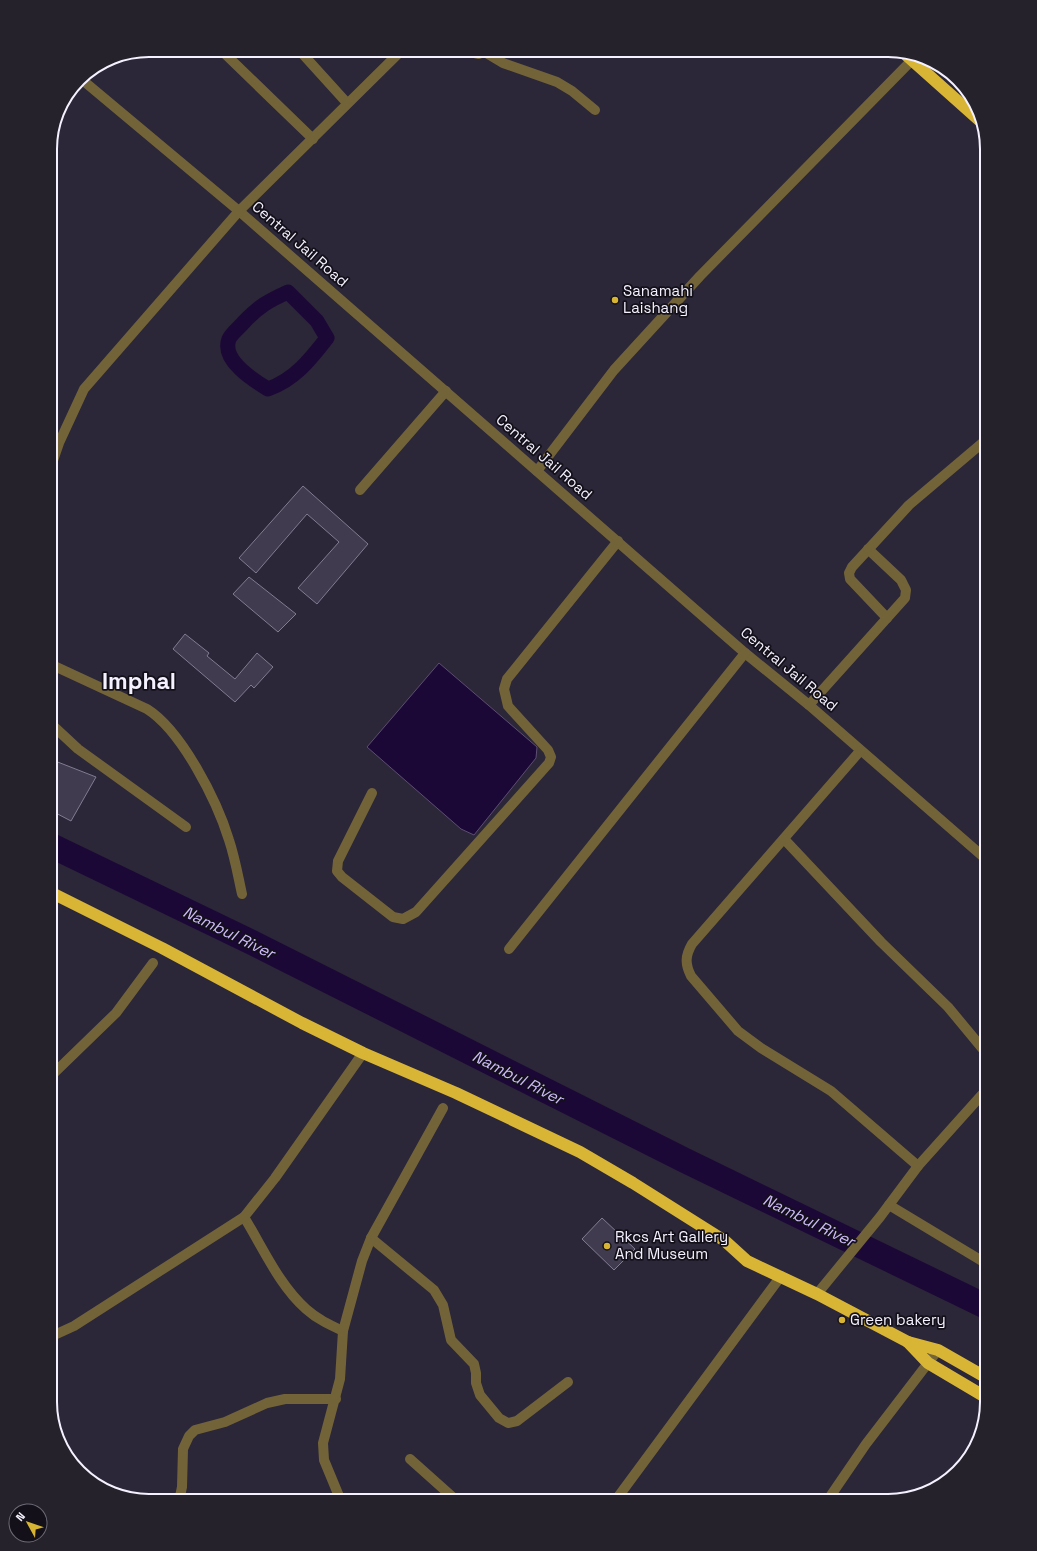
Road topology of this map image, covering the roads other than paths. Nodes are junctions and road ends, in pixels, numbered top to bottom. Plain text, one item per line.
1 (228, 57) edge
2 (305, 57) edge
3 (395, 57) edge
4 (494, 57) edge
5 (908, 60) edge
6 (916, 62) edge
7 (85, 83) edge
8 (347, 103) junction
9 (595, 110) dead end
10 (973, 115) edge
11 (313, 139) junction
12 (239, 211) junction
13 (446, 391) junction
14 (980, 445) edge
15 (57, 452) edge
16 (537, 470) junction
17 (360, 490) dead end
18 (618, 542) junction
19 (868, 548) junction
20 (887, 618) junction
21 (745, 653) junction
22 (57, 667) edge
23 (809, 705) junction
24 (57, 730) edge
25 (860, 751) junction
26 (372, 793) dead end
27 (186, 826) dead end
28 (784, 839) junction
29 (980, 854) edge
30 (242, 894) dead end
31 (57, 896) edge
32 (508, 949) dead end
33 (153, 963) dead end
34 (980, 1046) edge
35 (363, 1053) junction
36 (57, 1070) edge
37 (980, 1097) edge
38 (443, 1108) dead end
39 (918, 1166) junction
40 (889, 1204) junction
41 (244, 1216) junction
42 (371, 1238) junction
43 (980, 1260) edge
44 (781, 1276) junction
45 (817, 1294) junction
46 (343, 1331) junction
47 (57, 1334) edge
48 (908, 1342) junction
49 (938, 1350) junction
50 (928, 1363) junction
51 (980, 1374) edge
52 (568, 1382) dead end
53 (980, 1394) edge
54 (336, 1399) junction
55 (410, 1459) dead end
56 (180, 1494) edge
57 (338, 1494) edge
58 (449, 1494) edge
59 (620, 1494) edge
60 (832, 1494) edge

1 - 11 street
2 - 8 street
3 - 8 street
4 - 9 street
5 - 16 street
6 - 10 highway
7 - 12 street, Central Jail Road
8 - 11 street
11 - 12 street
12 - 13 street, Central Jail Road
12 - 15 street
13 - 16 street, Central Jail Road
13 - 17 street
14 - 19 street
16 - 18 street, Central Jail Road
18 - 21 street, Central Jail Road
18 - 26 street
19 - 20 street
19 - 20 street
20 - 23 street
21 - 23 street, Central Jail Road
21 - 32 street
22 - 30 street
23 - 25 street, Central Jail Road
24 - 27 street
25 - 28 street
25 - 29 street, Central Jail Road
28 - 34 street
28 - 39 street
31 - 35 highway
33 - 36 street
35 - 41 street
35 - 44 highway
37 - 39 street
38 - 42 street
39 - 40 street
40 - 43 street
40 - 45 street
41 - 46 street
41 - 47 street
42 - 46 street
42 - 52 street
44 - 45 highway
44 - 59 street
45 - 48 highway
46 - 54 street
48 - 49 highway
48 - 50 highway
49 - 50 street
49 - 51 highway
50 - 53 highway
50 - 60 street
54 - 56 street
54 - 57 street
55 - 58 street

